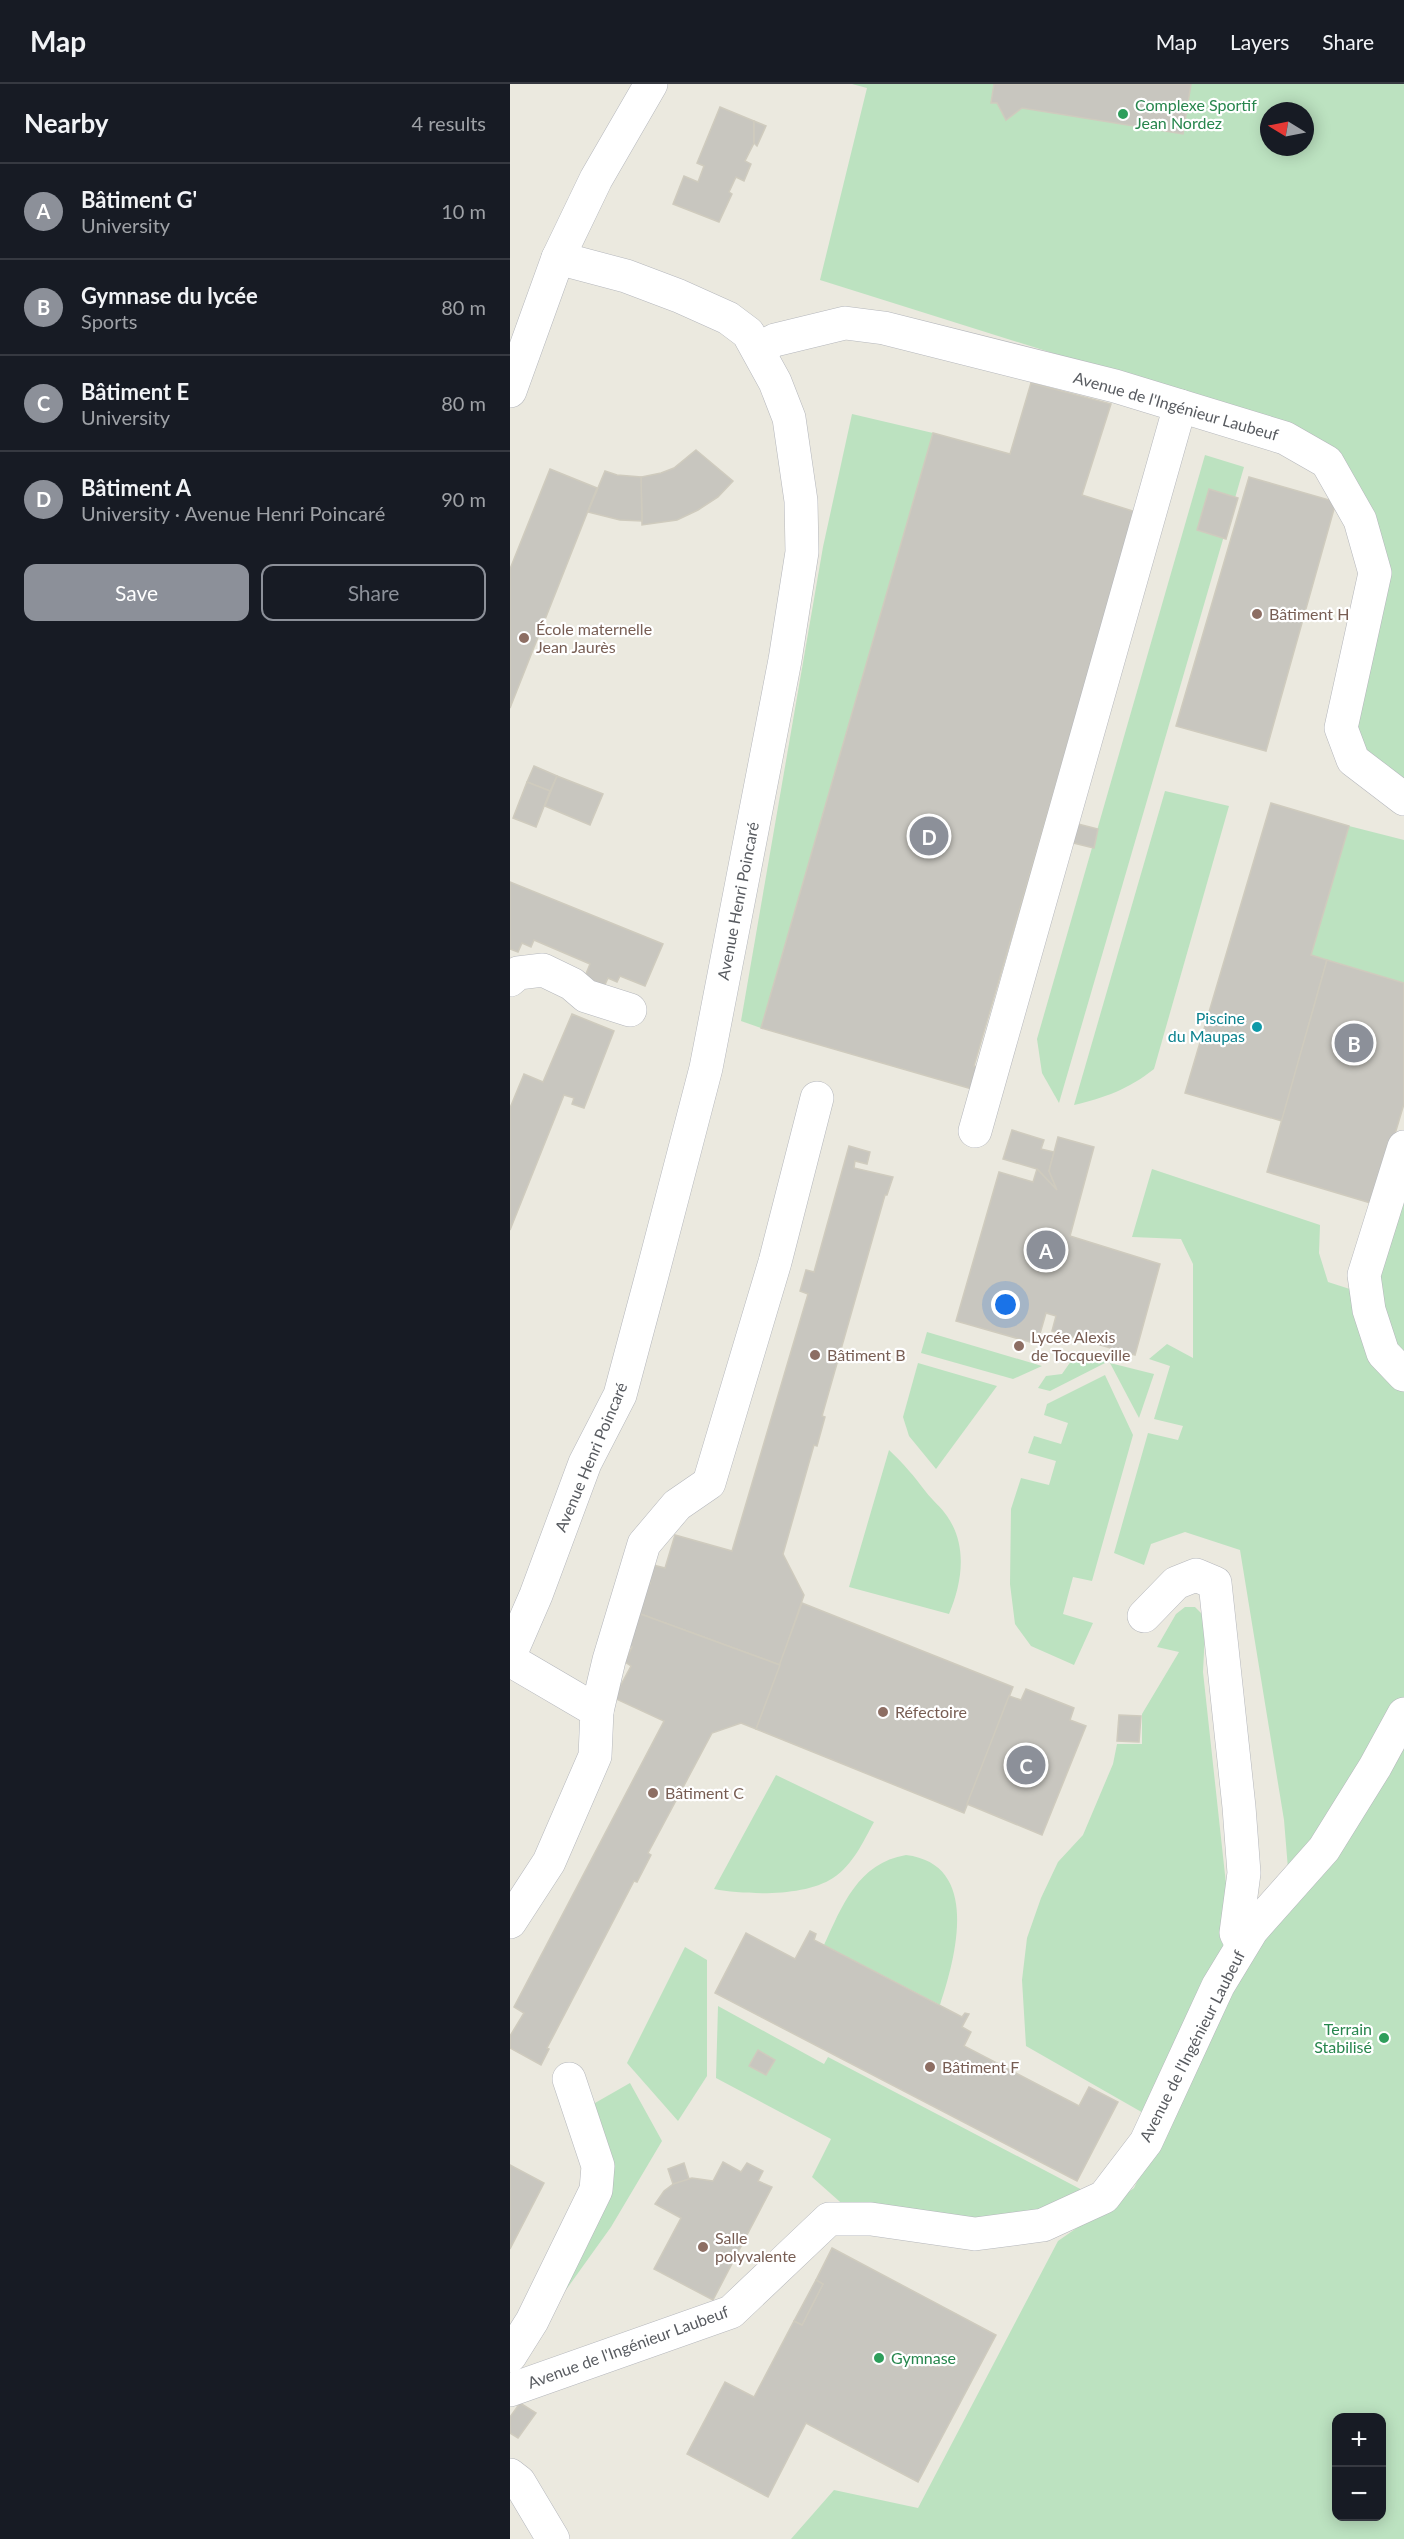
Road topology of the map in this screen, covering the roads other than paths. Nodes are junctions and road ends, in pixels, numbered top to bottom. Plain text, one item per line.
1 (651, 84) edge
2 (558, 258) junction
3 (758, 349) junction
4 (515, 359) edge
5 (510, 391) edge
6 (1180, 406) junction
7 (1404, 799) edge
8 (510, 980) edge
9 (630, 1010) dead end
10 (817, 1098) dead end
11 (975, 1131) dead end
12 (1404, 1148) edge
13 (1404, 1375) edge
14 (1144, 1616) dead end
15 (510, 1655) edge
16 (510, 1660) edge
17 (597, 1711) junction
18 (1404, 1714) edge
19 (510, 1922) edge
20 (1242, 1945) junction
21 (569, 2079) dead end
22 (510, 2356) edge
23 (510, 2390) edge
24 (510, 2475) edge
25 (553, 2539) edge

1 - 2 street
2 - 3 street, Avenue Henri Poincaré
2 - 4 street
3 - 6 street, Avenue de l'Ingénieur Laubeuf
3 - 15 street, Avenue Henri Poincaré
4 - 5 street
6 - 7 street, Avenue de l'Ingénieur Laubeuf
6 - 11 street
8 - 9 street
10 - 17 street
12 - 13 street
14 - 20 street
16 - 17 street
17 - 19 street
18 - 20 street, Avenue de l'Ingénieur Laubeuf
20 - 23 street, Avenue de l'Ingénieur Laubeuf
21 - 22 street
24 - 25 street

